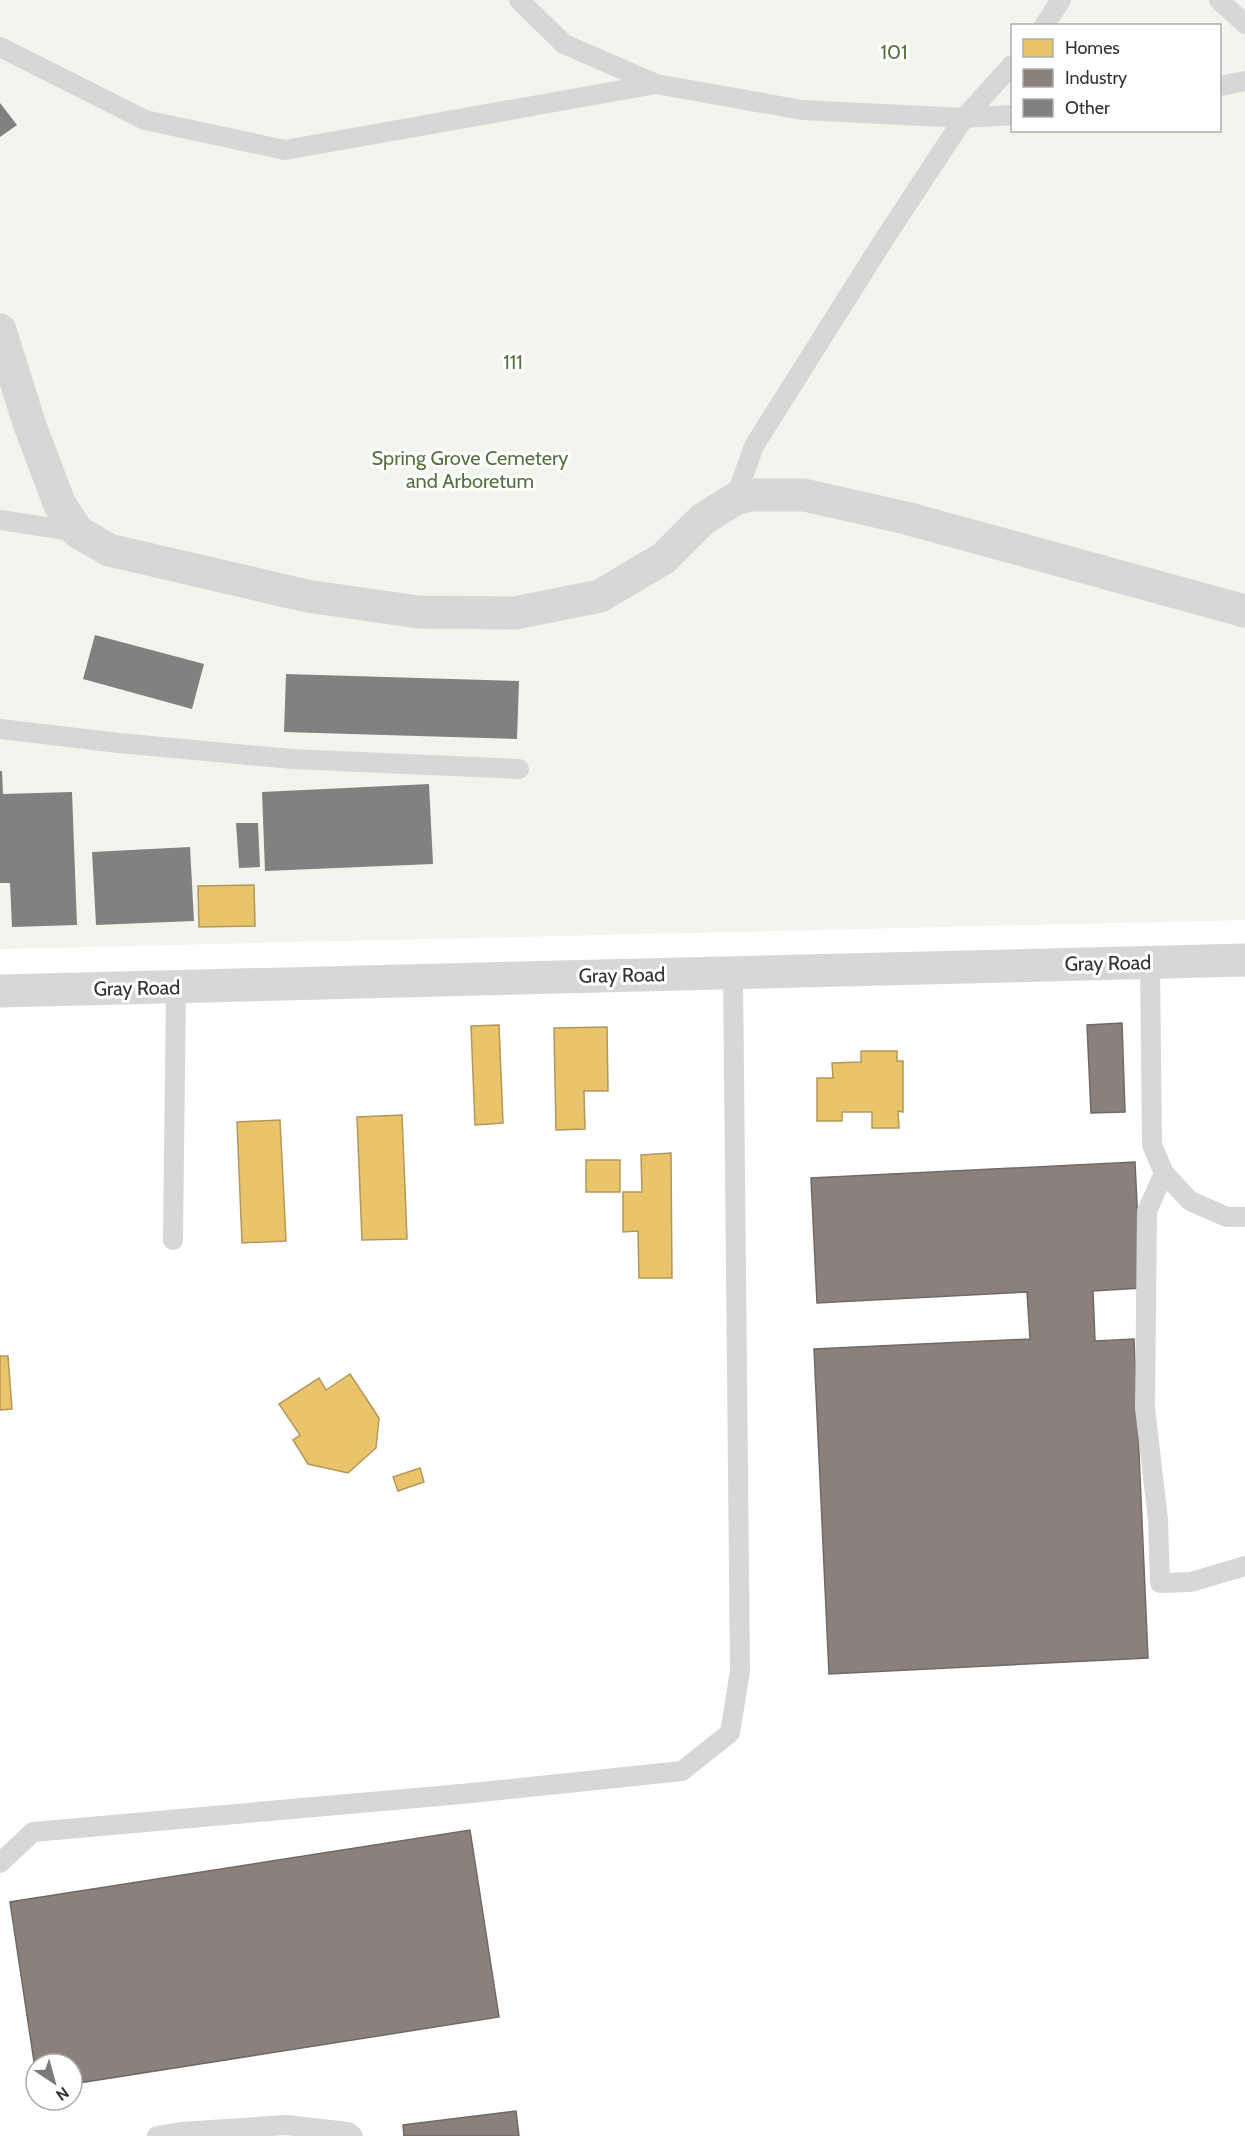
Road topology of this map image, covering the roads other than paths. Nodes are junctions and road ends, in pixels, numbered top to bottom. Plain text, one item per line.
1 (519, 0) edge
2 (1061, 0) edge
3 (1219, 0) edge
4 (1045, 24) edge
5 (1245, 24) edge
6 (0, 47) edge
7 (1011, 66) edge
8 (1245, 81) edge
9 (656, 84) junction
10 (1221, 86) edge
11 (1011, 115) edge
12 (964, 118) junction
13 (0, 330) edge
14 (735, 499) junction
15 (0, 520) edge
16 (78, 532) junction
17 (1245, 611) edge
18 (0, 729) edge
19 (519, 769) dead end
20 (1245, 960) edge
21 (1150, 962) junction
22 (733, 973) junction
23 (176, 987) junction
24 (0, 991) edge
25 (1164, 1173) junction
26 (1245, 1217) edge
27 (173, 1240) dead end
28 (1245, 1566) edge
29 (0, 1863) edge
30 (157, 2136) edge
31 (353, 2136) edge

1 - 9 lane
2 - 4 lane
3 - 5 lane
6 - 9 lane
7 - 12 lane
8 - 10 lane
9 - 12 lane
11 - 12 lane
12 - 14 lane
13 - 16 street
14 - 16 street
14 - 17 street
15 - 16 lane
18 - 19 lane
20 - 21 street, Gray Road
21 - 22 street, Gray Road
21 - 25 lane
22 - 23 street, Gray Road
22 - 29 lane
23 - 24 street, Gray Road
23 - 27 lane
25 - 26 lane
25 - 28 lane
30 - 31 lane

